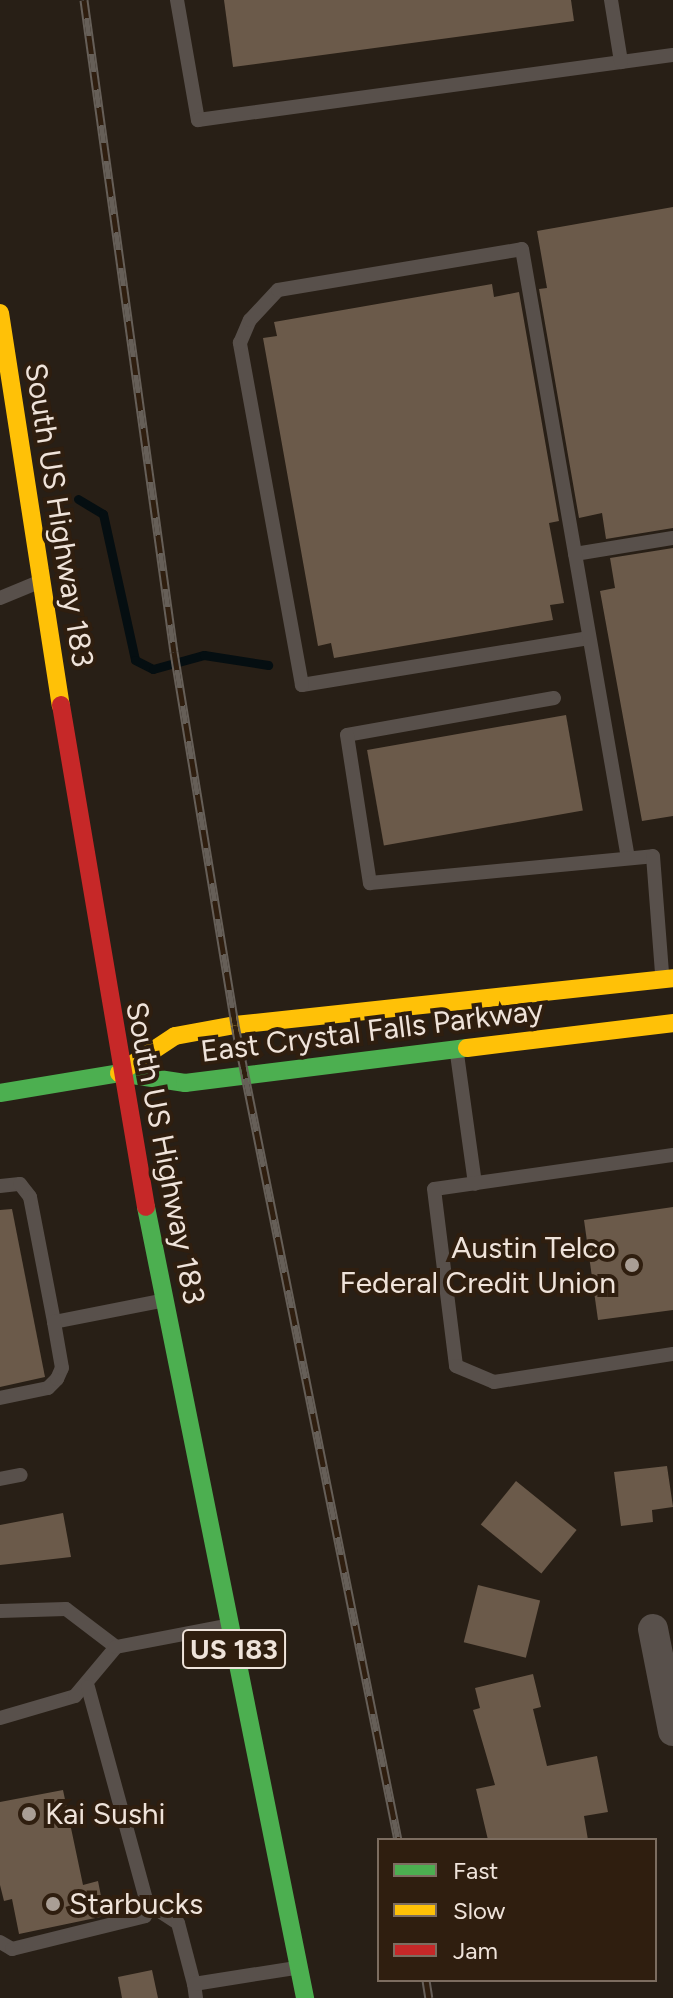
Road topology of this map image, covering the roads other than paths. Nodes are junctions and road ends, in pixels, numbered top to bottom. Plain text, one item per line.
1 (177, 0) edge
2 (611, 0) edge
3 (673, 55) edge
4 (621, 62) junction
5 (0, 313) edge
6 (673, 538) edge
7 (575, 554) junction
8 (39, 582) junction
9 (0, 598) edge
10 (589, 638) junction
11 (554, 698) dead end
12 (628, 858) junction
13 (668, 978) edge
14 (673, 1023) edge
15 (456, 1046) junction
16 (119, 1073) junction
17 (0, 1093) edge
18 (673, 1155) edge
19 (475, 1184) junction
20 (0, 1186) edge
21 (165, 1300) junction
22 (54, 1322) junction
23 (673, 1354) edge
24 (0, 1398) edge
25 (21, 1475) dead end
26 (0, 1479) edge
27 (0, 1611) edge
28 (229, 1625) junction
29 (653, 1629) dead end
30 (116, 1647) junction
31 (88, 1687) junction
32 (0, 1718) edge
33 (673, 1731) edge
34 (147, 1903) junction
35 (0, 1942) edge
36 (299, 1967) junction
37 (195, 1991) edge
38 (305, 1998) edge

1 - 4 lane
2 - 4 lane
3 - 4 lane
5 - 8 main road, South US Highway 183 / US 183
6 - 7 lane
7 - 10 lane
7 - 10 lane
8 - 9 lane
8 - 16 main road, South US Highway 183 / US 183
10 - 12 lane
11 - 12 lane
12 - 13 lane
13 - 16 main road, East Crystal Falls Parkway
14 - 15 main road, East Crystal Falls Parkway
15 - 16 main road, East Crystal Falls Parkway
15 - 19 lane
16 - 17 main road
16 - 21 main road, South US Highway 183 / US 183
18 - 19 lane
19 - 23 lane
20 - 22 lane
21 - 22 lane
21 - 28 main road, South US Highway 183 / US 183
22 - 24 lane
25 - 26 lane
27 - 30 lane
28 - 30 lane
28 - 36 main road, South US Highway 183 / US 183
29 - 33 street
30 - 31 lane
31 - 32 lane
31 - 34 lane
34 - 35 lane
34 - 37 lane
36 - 37 lane
36 - 38 main road, South US Highway 183 / US 183

